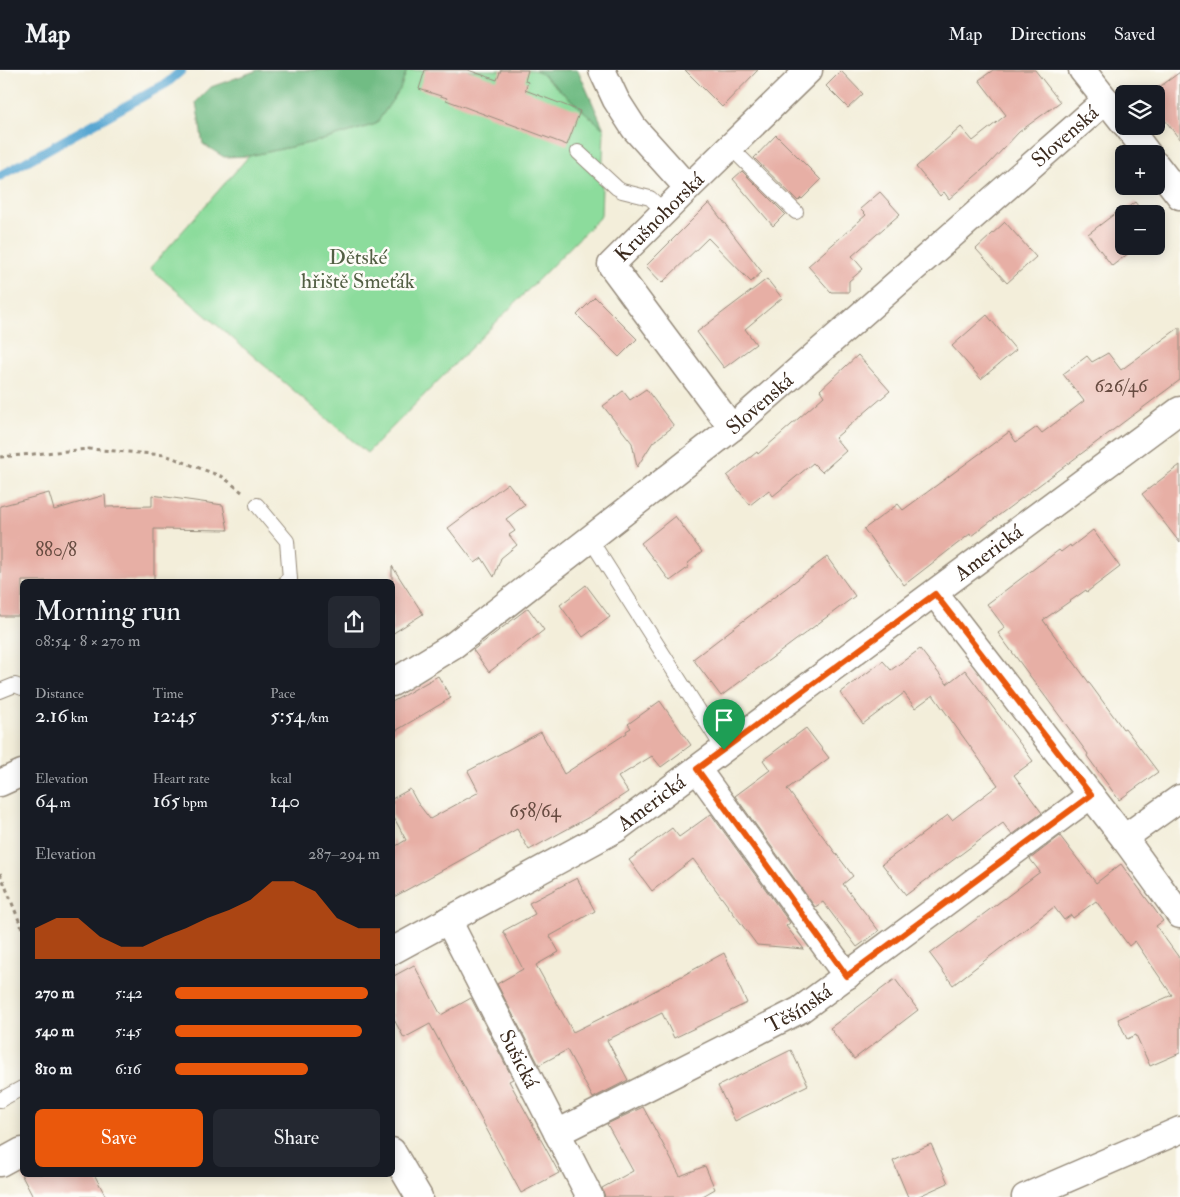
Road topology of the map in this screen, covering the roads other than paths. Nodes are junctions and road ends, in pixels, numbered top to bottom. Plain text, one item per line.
1 (602, 70) edge
2 (810, 70) edge
3 (1082, 70) edge
4 (1106, 100) junction
5 (1115, 112) edge
6 (1133, 135) edge
7 (1141, 145) edge
8 (730, 147) junction
9 (578, 152) dead end
10 (1165, 177) edge
11 (688, 188) junction
12 (1180, 196) edge
13 (664, 211) junction
14 (796, 212) dead end
15 (1180, 410) edge
16 (732, 428) junction
17 (257, 504) road end
18 (590, 540) junction
19 (290, 579) edge
20 (935, 594) junction
21 (395, 681) edge
22 (20, 687) edge
23 (0, 690) edge
24 (724, 750) junction
25 (697, 769) junction
26 (20, 774) edge
27 (0, 782) edge
28 (1091, 795) junction
29 (1180, 798) edge
30 (1124, 838) junction
31 (1180, 914) edge
32 (448, 920) junction
33 (395, 949) edge
34 (847, 976) junction
35 (20, 1089) edge
36 (0, 1100) edge
37 (1180, 1130) edge
38 (557, 1132) junction
39 (395, 1156) edge
40 (419, 1197) edge
41 (590, 1197) edge
42 (1024, 1197) edge

1 - 11 street
2 - 8 street, Krušnohorská
3 - 4 street
4 - 5 street
4 - 16 street, Slovenská
6 - 7 street
8 - 11 street, Krušnohorská
8 - 14 lane
9 - 13 lane
10 - 12 street
11 - 13 street, Krušnohorská
13 - 16 street, Krušnohorská
15 - 20 street, Americká
16 - 18 street, Slovenská
17 - 19 lane
18 - 21 street, Slovenská
18 - 24 lane
20 - 24 street, Americká
20 - 28 street
22 - 23 lane
24 - 25 street, Americká
25 - 32 street, Americká
25 - 34 street
26 - 27 street
28 - 30 street
28 - 34 street, Těšínská
29 - 30 street
30 - 31 street
32 - 33 street, Americká
32 - 38 street, Sušická
34 - 38 street, Těšínská
35 - 36 lane
37 - 42 street
38 - 41 street, Sušická
39 - 40 street

